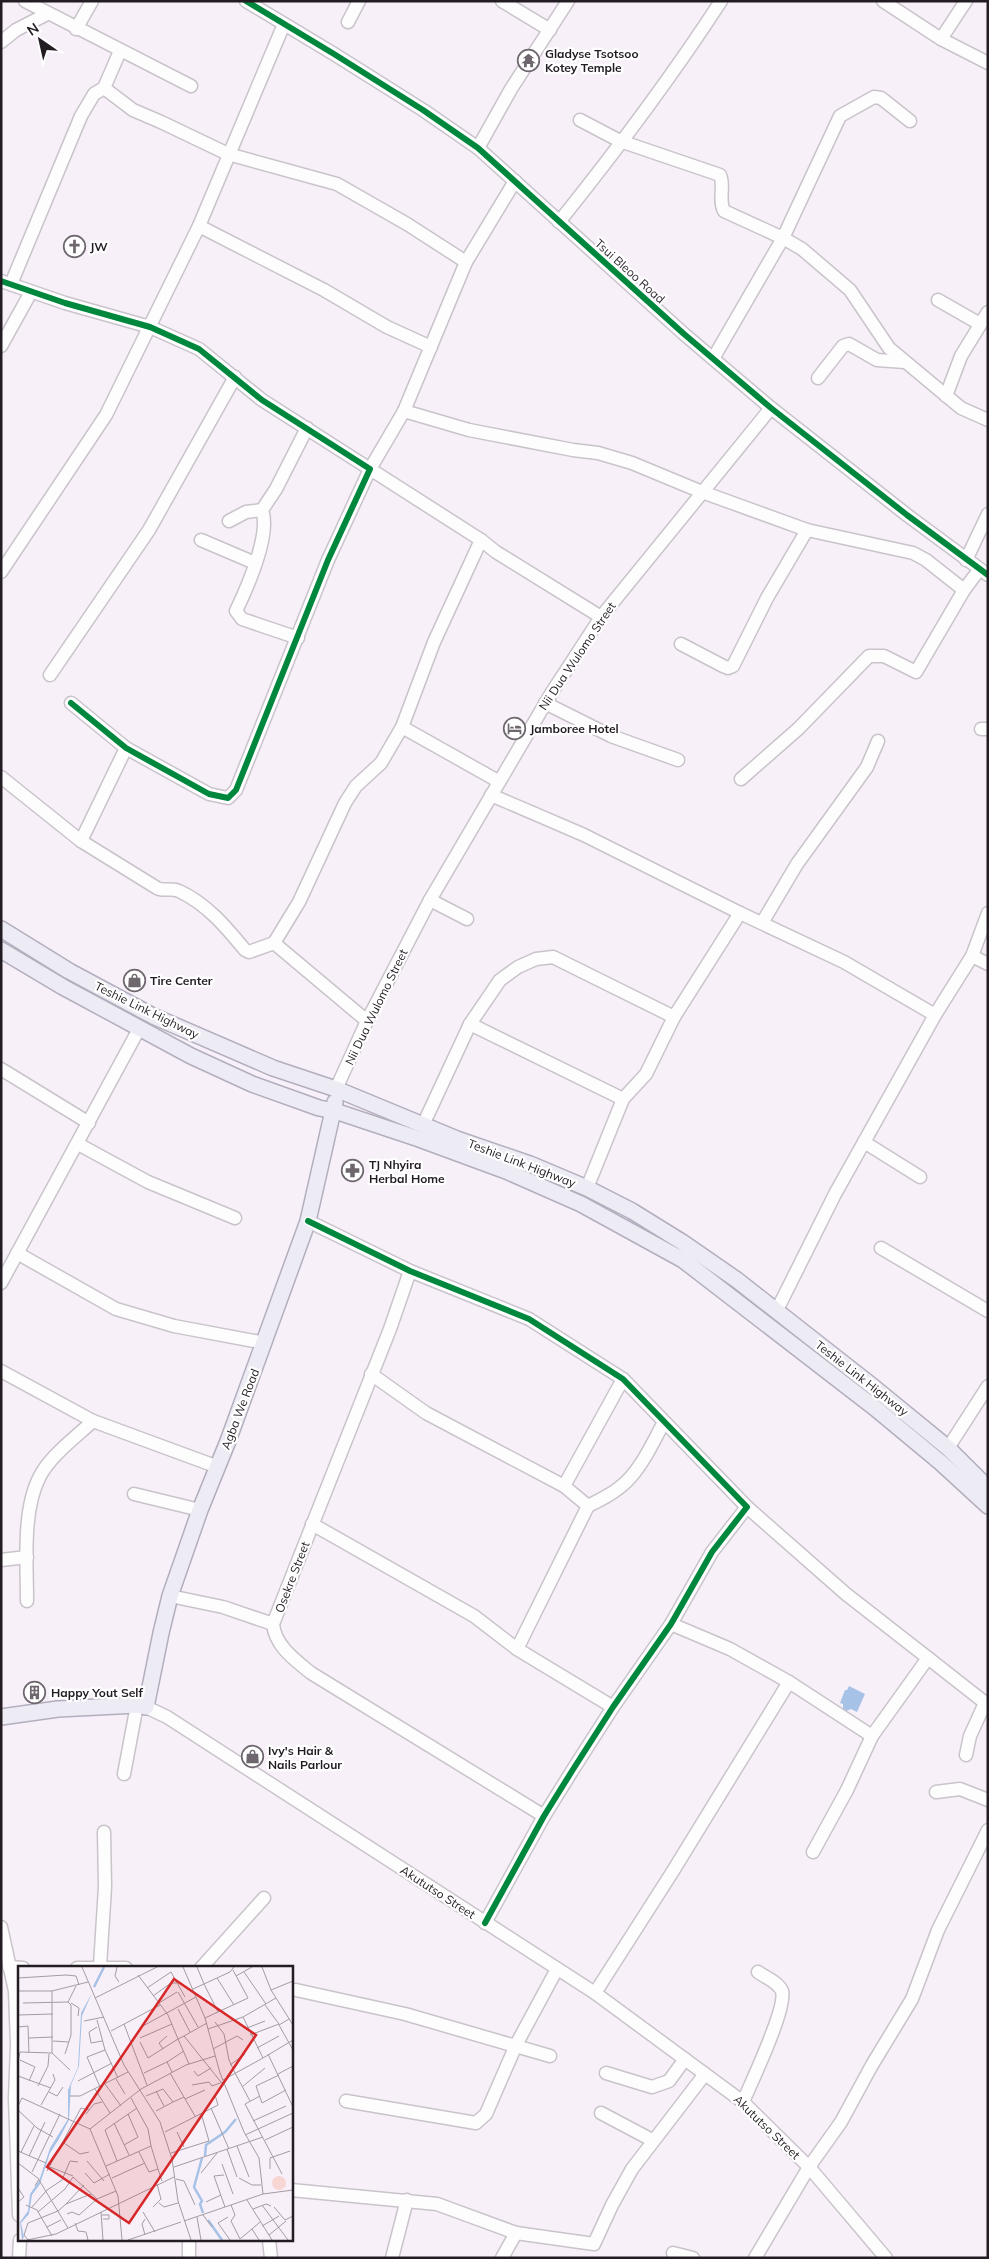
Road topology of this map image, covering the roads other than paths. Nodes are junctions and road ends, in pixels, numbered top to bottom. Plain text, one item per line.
1 (25, 1) edge
2 (92, 1) edge
3 (246, 1) edge
4 (359, 1) edge
5 (502, 1) edge
6 (568, 1) edge
7 (721, 1) edge
8 (883, 1) edge
9 (966, 1) edge
10 (48, 14) junction
11 (348, 22) dead end
12 (284, 24) junction
13 (76, 29) junction
14 (550, 30) junction
15 (941, 39) junction
16 (1, 42) edge
17 (120, 51) junction
18 (988, 63) edge
19 (191, 86) dead end
20 (104, 88) junction
21 (580, 120) dead end
22 (910, 121) dead end
23 (620, 141) junction
24 (478, 148) junction
25 (228, 154) junction
26 (515, 181) junction
27 (559, 222) junction
28 (199, 226) junction
29 (783, 238) junction
30 (466, 262) junction
31 (6, 282) edge
32 (31, 292) junction
33 (938, 300) dead end
34 (988, 312) edge
35 (980, 324) junction
36 (150, 327) junction
37 (1, 346) edge
38 (431, 347) junction
39 (714, 357) junction
40 (904, 362) junction
41 (235, 377) junction
42 (818, 378) dead end
43 (946, 396) junction
44 (772, 408) junction
45 (404, 412) junction
46 (988, 420) edge
47 (307, 428) junction
48 (370, 469) junction
49 (702, 492) junction
50 (262, 510) junction
51 (988, 514) edge
52 (229, 521) dead end
53 (807, 530) junction
54 (202, 540) dead end
55 (481, 540) junction
56 (966, 560) junction
57 (254, 563) junction
58 (1, 572) edge
59 (984, 572) edge
60 (964, 590) junction
61 (601, 617) junction
62 (298, 638) junction
63 (681, 644) dead end
64 (50, 675) dead end
65 (545, 703) junction
66 (71, 704) dead end
67 (402, 727) junction
68 (878, 741) dead end
69 (126, 748) junction
70 (678, 760) dead end
71 (1, 777) edge
72 (741, 779) dead end
73 (498, 781) junction
74 (491, 795) junction
75 (82, 841) junction
76 (430, 900) junction
77 (740, 913) junction
78 (988, 913) edge
79 (467, 919) dead end
80 (762, 923) junction
81 (1, 929) edge
82 (274, 944) junction
83 (1, 950) edge
84 (972, 956) junction
85 (988, 964) edge
86 (935, 1015) junction
87 (674, 1017) junction
88 (367, 1022) junction
89 (470, 1024) junction
90 (139, 1029) junction
91 (1, 1068) edge
92 (336, 1089) junction
93 (623, 1100) junction
94 (335, 1111) junction
95 (89, 1124) junction
96 (423, 1125) junction
97 (864, 1142) junction
98 (78, 1144) junction
99 (920, 1177) dead end
100 (587, 1188) junction
101 (235, 1218) dead end
102 (308, 1221) junction
103 (881, 1248) dead end
104 (17, 1254) junction
105 (410, 1271) junction
106 (1, 1283) edge
107 (988, 1311) edge
108 (776, 1312) junction
109 (265, 1343) junction
110 (1, 1371) edge
111 (371, 1374) junction
112 (623, 1379) junction
113 (988, 1386) edge
114 (93, 1421) junction
115 (664, 1422) junction
116 (948, 1448) junction
117 (218, 1467) junction
118 (564, 1486) junction
119 (988, 1488) edge
120 (134, 1494) dead end
121 (588, 1506) junction
122 (988, 1506) edge
123 (747, 1507) junction
124 (200, 1510) junction
125 (312, 1524) junction
126 (28, 1557) junction
127 (1, 1560) edge
128 (170, 1596) junction
129 (27, 1601) dead end
130 (273, 1624) junction
131 (671, 1624) junction
132 (517, 1649) junction
133 (928, 1658) junction
134 (789, 1682) junction
135 (986, 1704) edge
136 (142, 1706) junction
137 (612, 1707) junction
138 (1, 1717) edge
139 (872, 1736) junction
140 (966, 1754) dead end
141 (124, 1774) dead end
142 (936, 1792) dead end
143 (988, 1800) edge
144 (544, 1816) junction
145 (988, 1830) edge
146 (104, 1832) dead end
147 (813, 1852) dead end
148 (264, 1898) dead end
149 (485, 1923) junction
150 (1, 1927) edge
151 (100, 1966) edge
152 (203, 1966) edge
153 (9, 1967) junction
154 (18, 1968) edge
155 (557, 1969) junction
156 (758, 1972) dead end
157 (296, 1990) dead end
158 (595, 1993) junction
159 (18, 2045) edge
160 (18, 2045) edge
161 (516, 2045) junction
162 (550, 2056) dead end
163 (685, 2059) junction
164 (606, 2073) dead end
165 (705, 2074) junction
166 (346, 2101) dead end
167 (743, 2102) junction
168 (601, 2113) dead end
169 (652, 2140) junction
170 (809, 2167) junction
171 (18, 2185) edge
172 (292, 2190) edge
173 (407, 2200) junction
174 (516, 2233) junction
175 (20, 2242) edge
176 (189, 2242) edge
177 (269, 2242) edge
178 (594, 2244) junction
179 (673, 2254) dead end
180 (20, 2258) edge
181 (188, 2258) edge
182 (271, 2258) edge
183 (392, 2258) edge
184 (502, 2258) edge
185 (590, 2258) edge
186 (693, 2258) edge
187 (755, 2258) edge
188 (886, 2258) edge

1 - 10 street
2 - 13 street
3 - 12 street, Tsui Bleoo Road
4 - 11 street
5 - 14 street
6 - 14 street
7 - 23 street
8 - 15 street
9 - 15 street
10 - 13 street
10 - 16 street
12 - 24 street, Tsui Bleoo Road
12 - 25 street
13 - 17 street
14 - 24 street
15 - 18 street
17 - 19 street
17 - 20 street
20 - 25 street
20 - 31 street
21 - 23 street
22 - 29 street
23 - 27 street
23 - 29 street
24 - 26 street, Tsui Bleoo Road
25 - 28 street
25 - 30 street
26 - 27 street, Tsui Bleoo Road
26 - 30 street
27 - 39 street, Tsui Bleoo Road
28 - 36 street
28 - 38 street
29 - 39 street
29 - 40 street
30 - 38 street
31 - 32 street
32 - 36 street
32 - 37 street
33 - 35 street
34 - 35 street
35 - 43 street
36 - 41 street
36 - 58 street
38 - 45 street
39 - 44 street, Tsui Bleoo Road
40 - 42 street
40 - 43 street
41 - 47 street
41 - 64 street
43 - 46 street
44 - 49 street, Nii Dua Wulomo Street
44 - 56 street, Tsui Bleoo Road
45 - 48 street
45 - 49 street
47 - 48 street
47 - 50 street
48 - 55 street
48 - 62 street
49 - 53 street
49 - 61 street, Nii Dua Wulomo Street
50 - 52 street
50 - 57 street
51 - 56 street
53 - 60 street
53 - 63 street
54 - 57 street
55 - 61 street
55 - 67 street
56 - 59 street, Tsui Bleoo Road
57 - 62 street
59 - 60 street
60 - 72 street
61 - 65 street, Nii Dua Wulomo Street
62 - 69 street
65 - 70 street
65 - 73 street, Nii Dua Wulomo Street
66 - 69 street
67 - 73 street
67 - 82 street
68 - 80 street
69 - 75 street
71 - 75 street
73 - 74 street, Nii Dua Wulomo Street
74 - 76 street, Nii Dua Wulomo Street
74 - 77 street
75 - 82 street
76 - 79 street
76 - 88 street, Nii Dua Wulomo Street
77 - 80 street
77 - 87 street
78 - 84 street
80 - 86 street
81 - 92 main road, Teshie Link Highway
82 - 88 street
83 - 90 main road, Teshie Link Highway
84 - 85 street
84 - 86 street
86 - 97 street
87 - 89 street
87 - 93 street
88 - 92 street, Nii Dua Wulomo Street
89 - 93 street
89 - 96 street
90 - 94 main road, Teshie Link Highway
90 - 95 street
91 - 95 street
92 - 94 main road, Agba We Road
92 - 96 main road, Teshie Link Highway
93 - 100 street
94 - 102 main road, Agba We Road
94 - 122 main road, Teshie Link Highway
95 - 98 street
96 - 100 main road, Teshie Link Highway
97 - 99 street
97 - 108 street
98 - 101 street
98 - 104 street
100 - 108 main road, Teshie Link Highway
102 - 105 street
102 - 109 main road, Agba We Road
103 - 107 street
104 - 106 street
104 - 109 street
105 - 111 street, Osekre Street
105 - 112 street
108 - 116 main road, Teshie Link Highway
109 - 117 main road, Agba We Road
110 - 114 street
111 - 118 street
111 - 125 street, Osekre Street
112 - 115 street
112 - 118 street
113 - 116 street
114 - 117 street
114 - 126 street
115 - 121 street
115 - 123 street
116 - 119 main road, Teshie Link Highway
117 - 124 main road, Agba We Road
118 - 121 street
120 - 124 street
121 - 132 street
123 - 131 street
123 - 133 street
124 - 128 main road, Agba We Road
125 - 130 street, Osekre Street
125 - 132 street
126 - 127 street
126 - 129 street
128 - 130 street
128 - 136 main road, Agba We Road
130 - 144 street, Osekre Street
131 - 134 street
131 - 137 street
132 - 137 street
133 - 135 street
133 - 139 street
134 - 139 street
134 - 158 street
135 - 140 street
136 - 138 main road, Akututso Street
136 - 141 street
136 - 149 street, Akututso Street
137 - 144 street
139 - 147 street
142 - 143 street
144 - 149 street
145 - 170 street
146 - 151 street
148 - 152 street
149 - 155 street, Akututso Street
150 - 153 street
153 - 154 street
153 - 160 street
155 - 158 street, Akututso Street
155 - 161 street
156 - 167 street
157 - 161 street
158 - 163 street, Akututso Street
159 - 171 street
161 - 162 street
161 - 166 street
163 - 164 street
163 - 165 street, Akututso Street
165 - 167 street, Akututso Street
165 - 169 street
167 - 170 street, Akututso Street
168 - 169 street
169 - 178 street
170 - 187 street
170 - 188 street, Akututso Street
172 - 173 street
173 - 174 street
173 - 183 street
174 - 178 street
174 - 184 street
175 - 180 street
176 - 181 street
177 - 182 street
178 - 185 street
179 - 186 street

